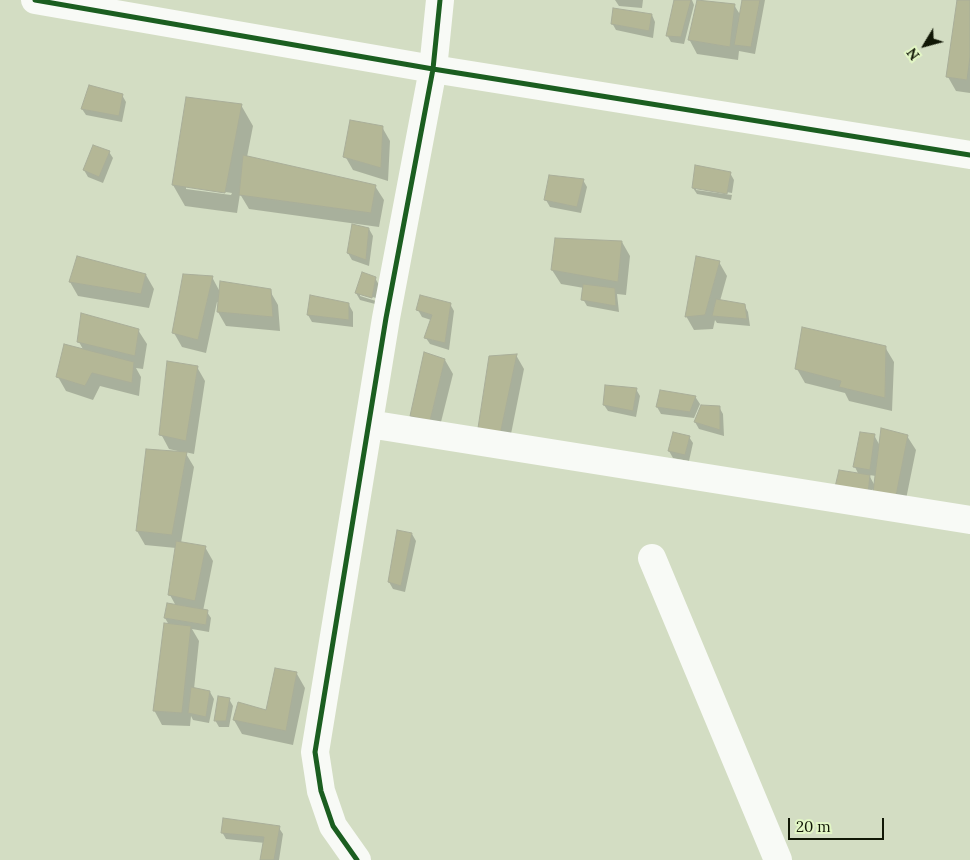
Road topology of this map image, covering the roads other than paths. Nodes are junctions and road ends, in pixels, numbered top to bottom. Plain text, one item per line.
1 (35, 0) edge
2 (440, 0) edge
3 (433, 69) junction
4 (970, 155) edge
5 (369, 424) junction
6 (970, 520) edge
7 (652, 558) dead end
8 (356, 860) edge
9 (778, 860) edge

1 - 3 street
2 - 3 street
3 - 4 street
3 - 5 street
5 - 6 street
5 - 8 street
7 - 9 street

